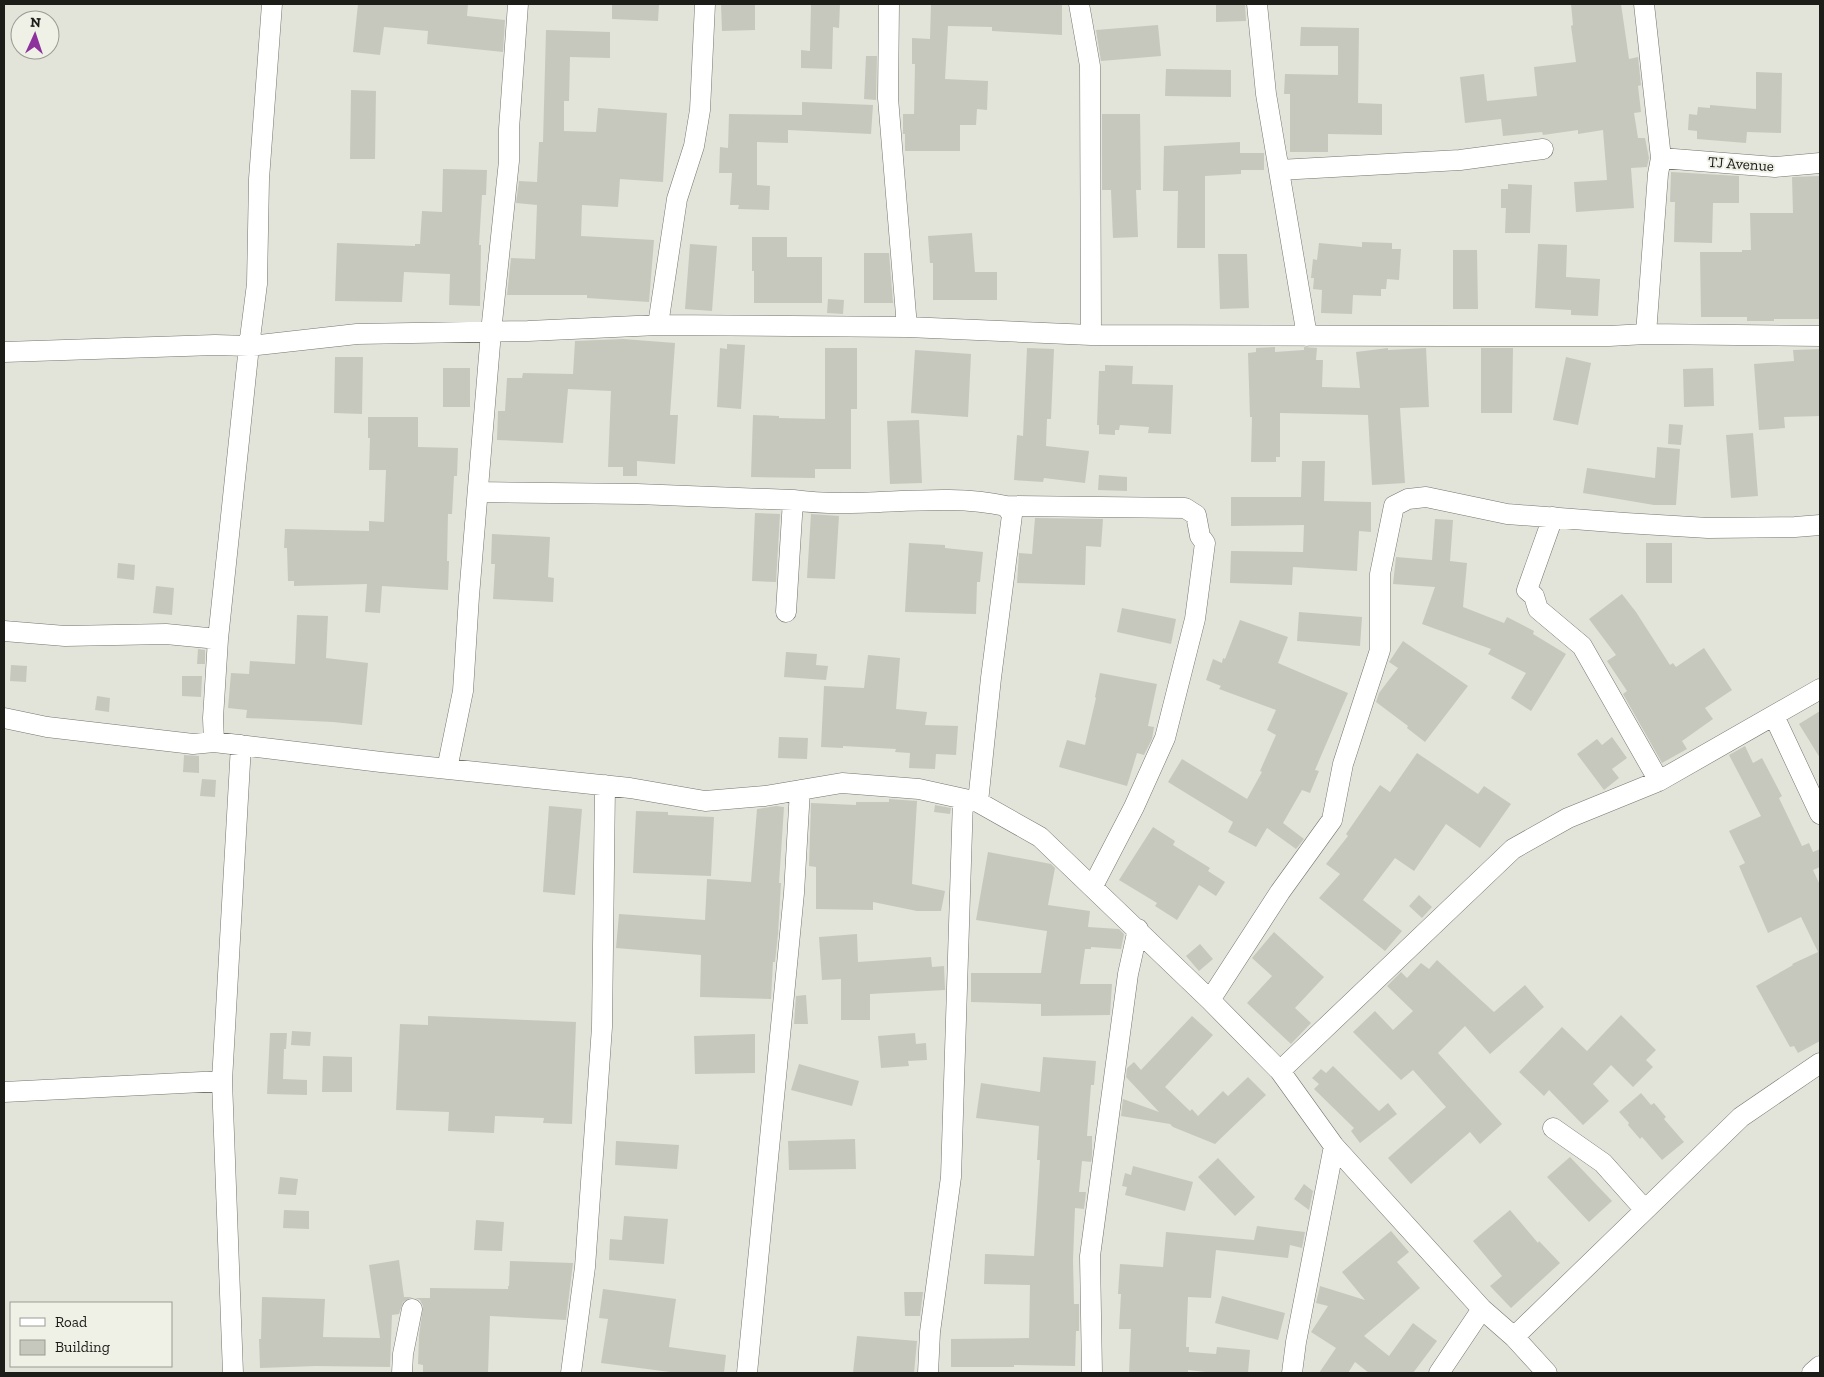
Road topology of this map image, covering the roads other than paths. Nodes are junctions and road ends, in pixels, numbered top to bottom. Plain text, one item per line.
1 (272, 4) edge
2 (518, 4) edge
3 (705, 4) edge
4 (889, 4) edge
5 (1080, 4) edge
6 (1257, 4) edge
7 (1644, 4) edge
8 (1543, 149) dead end
9 (1661, 158) junction
10 (1820, 162) edge
11 (1279, 170) junction
12 (658, 325) junction
13 (907, 327) junction
14 (491, 332) junction
15 (1646, 334) junction
16 (1091, 335) junction
17 (1307, 336) junction
18 (1820, 336) edge
19 (249, 346) junction
20 (4, 352) edge
21 (478, 492) junction
22 (793, 500) junction
23 (1006, 506) junction
24 (1552, 517) junction
25 (1820, 525) edge
26 (786, 612) dead end
27 (4, 631) edge
28 (218, 638) junction
29 (1820, 689) edge
30 (1774, 716) junction
31 (4, 718) edge
32 (214, 742) junction
33 (241, 745) junction
34 (447, 769) junction
35 (1659, 781) junction
36 (605, 786) junction
37 (800, 790) junction
38 (971, 801) junction
39 (1820, 814) edge
40 (1093, 886) junction
41 (1138, 929) junction
42 (1210, 1000) junction
43 (1820, 1063) edge
44 (1280, 1071) junction
45 (222, 1081) junction
46 (4, 1092) edge
47 (1553, 1128) dead end
48 (1334, 1146) junction
49 (1646, 1210) junction
50 (412, 1309) dead end
51 (1482, 1309) junction
52 (1514, 1337) junction
53 (1820, 1366) edge
54 (233, 1373) edge
55 (402, 1373) edge
56 (571, 1373) edge
57 (747, 1373) edge
58 (928, 1373) edge
59 (1092, 1373) edge
60 (1292, 1373) edge
61 (1439, 1373) edge
62 (1547, 1373) edge
63 (1812, 1373) edge

1 - 19 street
2 - 14 street
3 - 12 street
4 - 13 street
5 - 16 street
6 - 11 street
7 - 9 street
8 - 11 street
9 - 10 street, TJ Avenue
9 - 15 street
11 - 17 street
12 - 13 street
12 - 14 street
13 - 16 street
14 - 19 street
14 - 21 street
15 - 17 street
15 - 18 street
16 - 17 street
19 - 20 street
19 - 28 street
21 - 22 street
21 - 34 street
22 - 23 street
22 - 26 street
23 - 38 street
23 - 40 street
24 - 25 street
24 - 35 street
24 - 42 street
27 - 28 street
28 - 32 street
29 - 30 street
30 - 35 street
30 - 39 street
31 - 32 street
32 - 33 street
33 - 34 street
33 - 45 street
34 - 36 street
35 - 44 street
36 - 37 street
36 - 56 street
37 - 38 street
37 - 57 street
38 - 40 street
38 - 58 street
40 - 41 street
41 - 42 street
41 - 59 street
42 - 44 street
43 - 49 street
44 - 48 street
45 - 46 street
45 - 54 street
47 - 49 street
48 - 51 street
48 - 60 street
49 - 52 street
50 - 55 street
51 - 52 street
51 - 61 street
52 - 62 street
53 - 63 street

